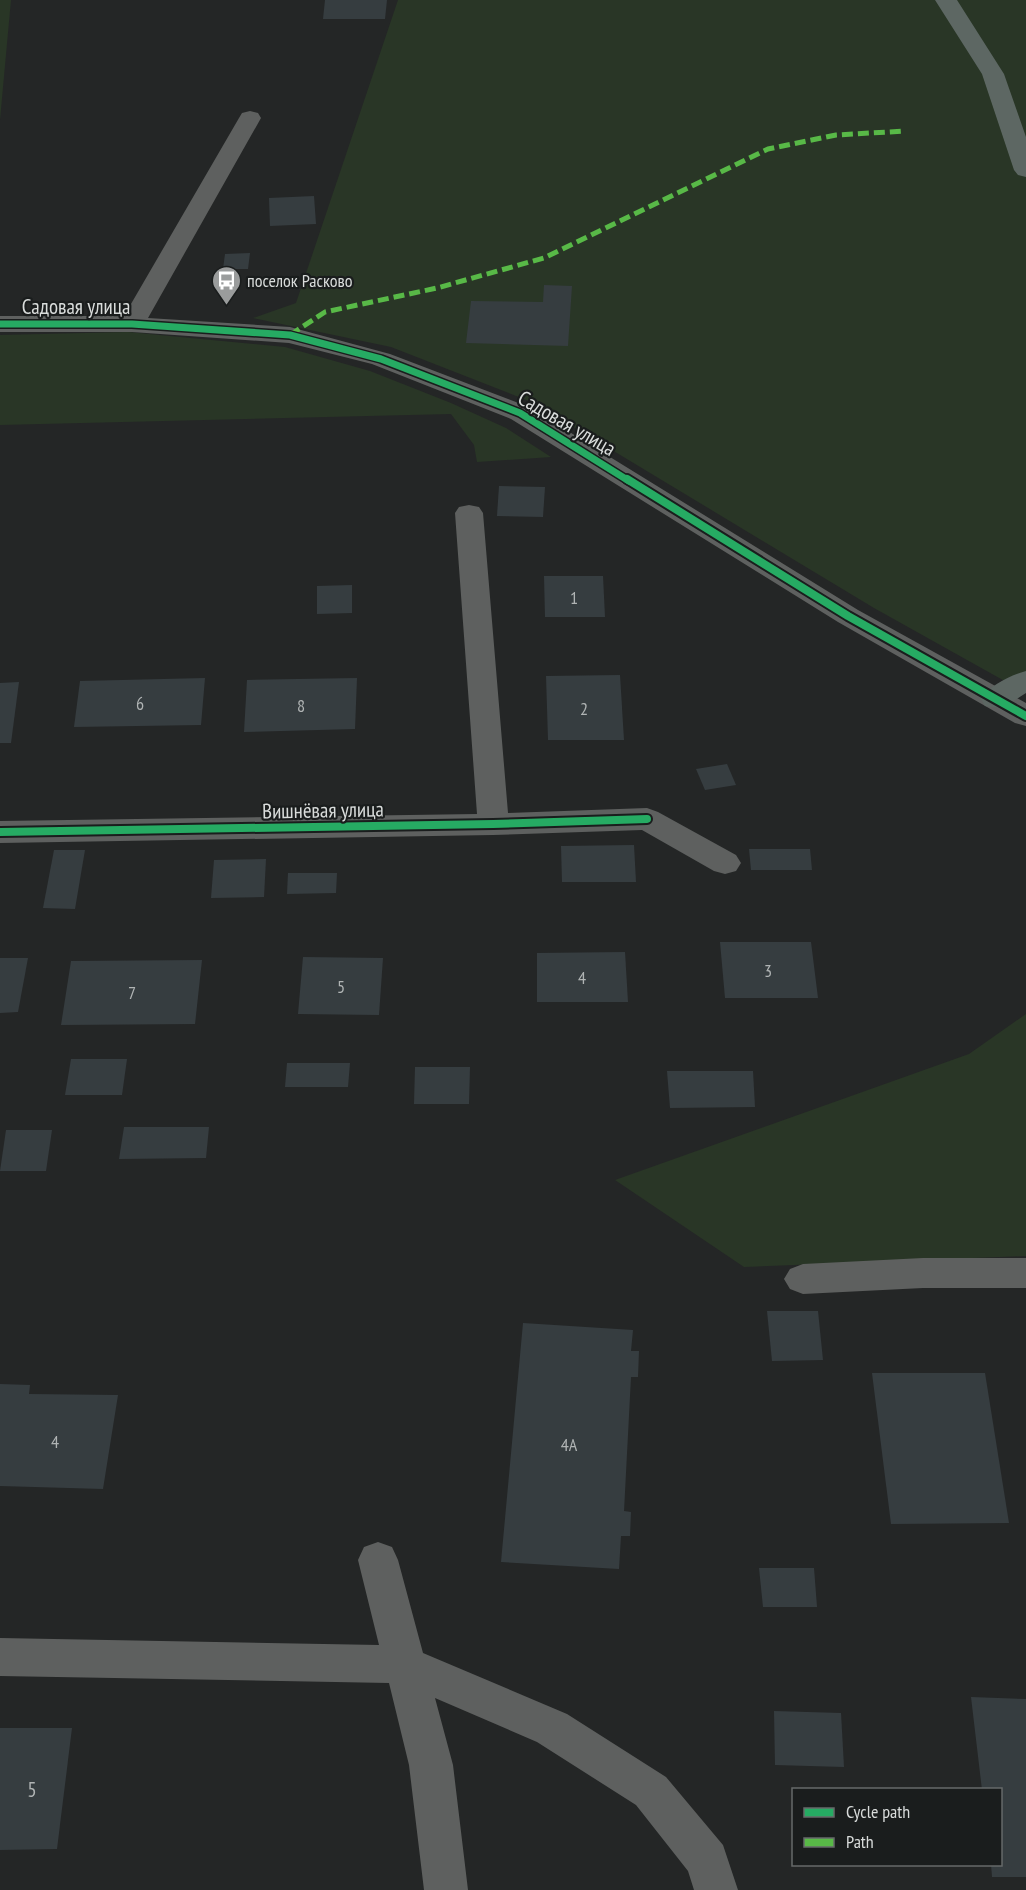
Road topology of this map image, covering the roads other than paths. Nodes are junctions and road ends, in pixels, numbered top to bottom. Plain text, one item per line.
1 (946, 0) edge
2 (250, 118) dead end
3 (1026, 170) edge
4 (0, 324) edge
5 (132, 324) junction
6 (469, 513) dead end
7 (1026, 680) edge
8 (996, 699) junction
9 (1026, 716) edge
10 (493, 824) junction
11 (0, 832) edge
12 (724, 863) dead end
13 (1026, 1273) edge
14 (804, 1279) dead end
15 (378, 1560) dead end
16 (0, 1657) edge
17 (403, 1664) junction
18 (446, 1890) edge
19 (716, 1890) edge

1 - 3 main road
2 - 5 street
4 - 5 street, Садовая улица
5 - 8 street, Садовая улица
6 - 10 street
7 - 8 main road
8 - 9 street, Садовая улица
10 - 11 street, Вишнёвая улица
10 - 12 street, Вишнёвая улица
13 - 14 street
15 - 17 street
16 - 17 street
17 - 18 street
17 - 19 street

